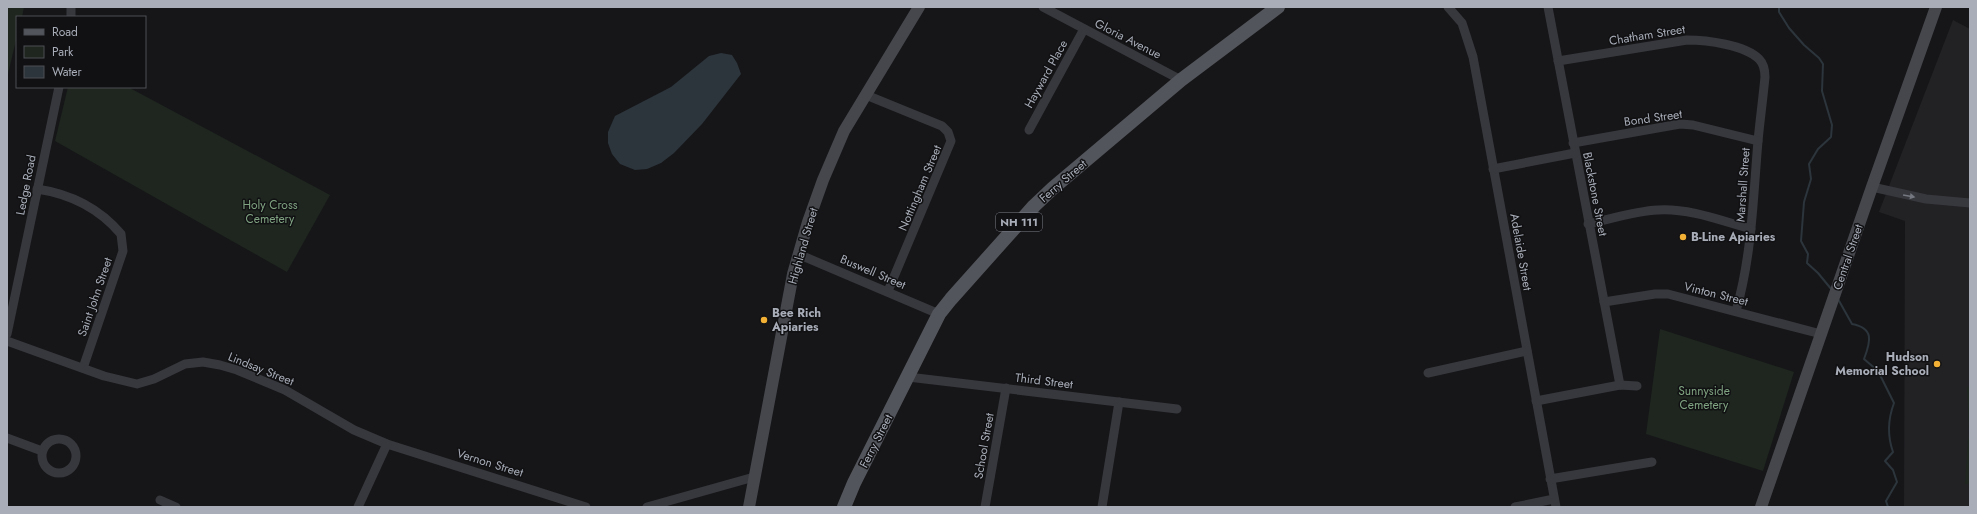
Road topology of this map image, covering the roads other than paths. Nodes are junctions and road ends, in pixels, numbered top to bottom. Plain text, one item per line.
1 (919, 7) edge
2 (1043, 7) edge
3 (1278, 7) edge
4 (1548, 7) edge
5 (1936, 7) edge
6 (1452, 8) edge
7 (1084, 29) junction
8 (1760, 60) joint
9 (1558, 61) junction
10 (1181, 80) junction
11 (59, 88) edge
12 (866, 95) junction
13 (1029, 130) dead end
14 (1758, 141) junction
15 (1574, 143) junction
16 (1575, 154) junction
17 (1493, 169) junction
18 (1872, 187) junction
19 (37, 189) junction
20 (1970, 203) edge
21 (1588, 224) junction
22 (1751, 229) junction
23 (798, 254) junction
24 (888, 291) junction
25 (1604, 302) junction
26 (1736, 311) junction
27 (939, 314) junction
28 (7, 334) edge
29 (1821, 334) junction
30 (7, 340) edge
31 (1527, 351) junction
32 (84, 368) junction
33 (1428, 373) dead end
34 (908, 377) junction
35 (1620, 385) junction
36 (1638, 386) dead end
37 (1006, 388) junction
38 (1536, 400) junction
39 (1119, 402) junction
40 (1177, 408) dead end
41 (7, 438) edge
42 (387, 444) junction
43 (42, 451) dead end
44 (1652, 462) dead end
45 (754, 477) junction
46 (1550, 479) junction
47 (160, 500) dead end
48 (1555, 503) edge
49 (176, 507) edge
50 (358, 507) edge
51 (586, 507) edge
52 (648, 507) edge
53 (749, 507) edge
54 (844, 507) edge
55 (985, 507) edge
56 (1102, 507) edge
57 (1515, 507) edge
58 (1762, 507) edge

1 - 12 street, Highland Street
2 - 7 street, Gloria Avenue
3 - 10 main road, Ferry Street / NH 111
4 - 9 street, Blackstone Street
5 - 18 street, Central Street
6 - 17 street, Adelaide Street
7 - 10 street, Gloria Avenue
7 - 13 street, Hayward Place
8 - 9 street, Chatham Street
8 - 14 street, Marshall Street
9 - 15 street, Blackstone Street
10 - 27 main road, Ferry Street / NH 111
11 - 19 street, Ledge Road
12 - 23 street, Highland Street
12 - 24 street, Nottingham Street
14 - 15 street, Bond Street
14 - 22 street, Marshall Street
15 - 16 street, Blackstone Street
16 - 17 street
16 - 21 street, Blackstone Street
17 - 31 street, Adelaide Street
18 -> 20 street
18 - 29 street, Central Street
19 - 28 street, Ledge Road
19 - 32 street, Saint John Street
21 - 22 street
21 - 25 street, Blackstone Street
22 - 26 street, Marshall Street
23 - 24 street, Buswell Street
23 - 45 street, Highland Street
24 - 27 street, Buswell Street
25 - 26 street, Vinton Street
25 - 35 street, Blackstone Street
26 - 29 street, Vinton Street
27 - 34 main road, Ferry Street / NH 111
29 - 58 street, Central Street
30 - 32 street, Lindsay Street
31 - 33 street
31 - 38 street, Adelaide Street
32 - 42 street, Lindsay Street
34 - 37 street, Third Street
34 - 54 main road, Ferry Street / NH 111
35 - 36 street
35 - 38 street
37 - 39 street, Third Street
37 - 55 street, School Street
38 - 46 street, Adelaide Street
39 - 40 street, Third Street
39 - 56 street
41 - 43 street
42 - 50 street
42 - 51 street, Vernon Street
44 - 46 street
45 - 52 street
45 - 53 street, Highland Street
46 - 48 street, Adelaide Street
47 - 49 street
48 - 57 street

